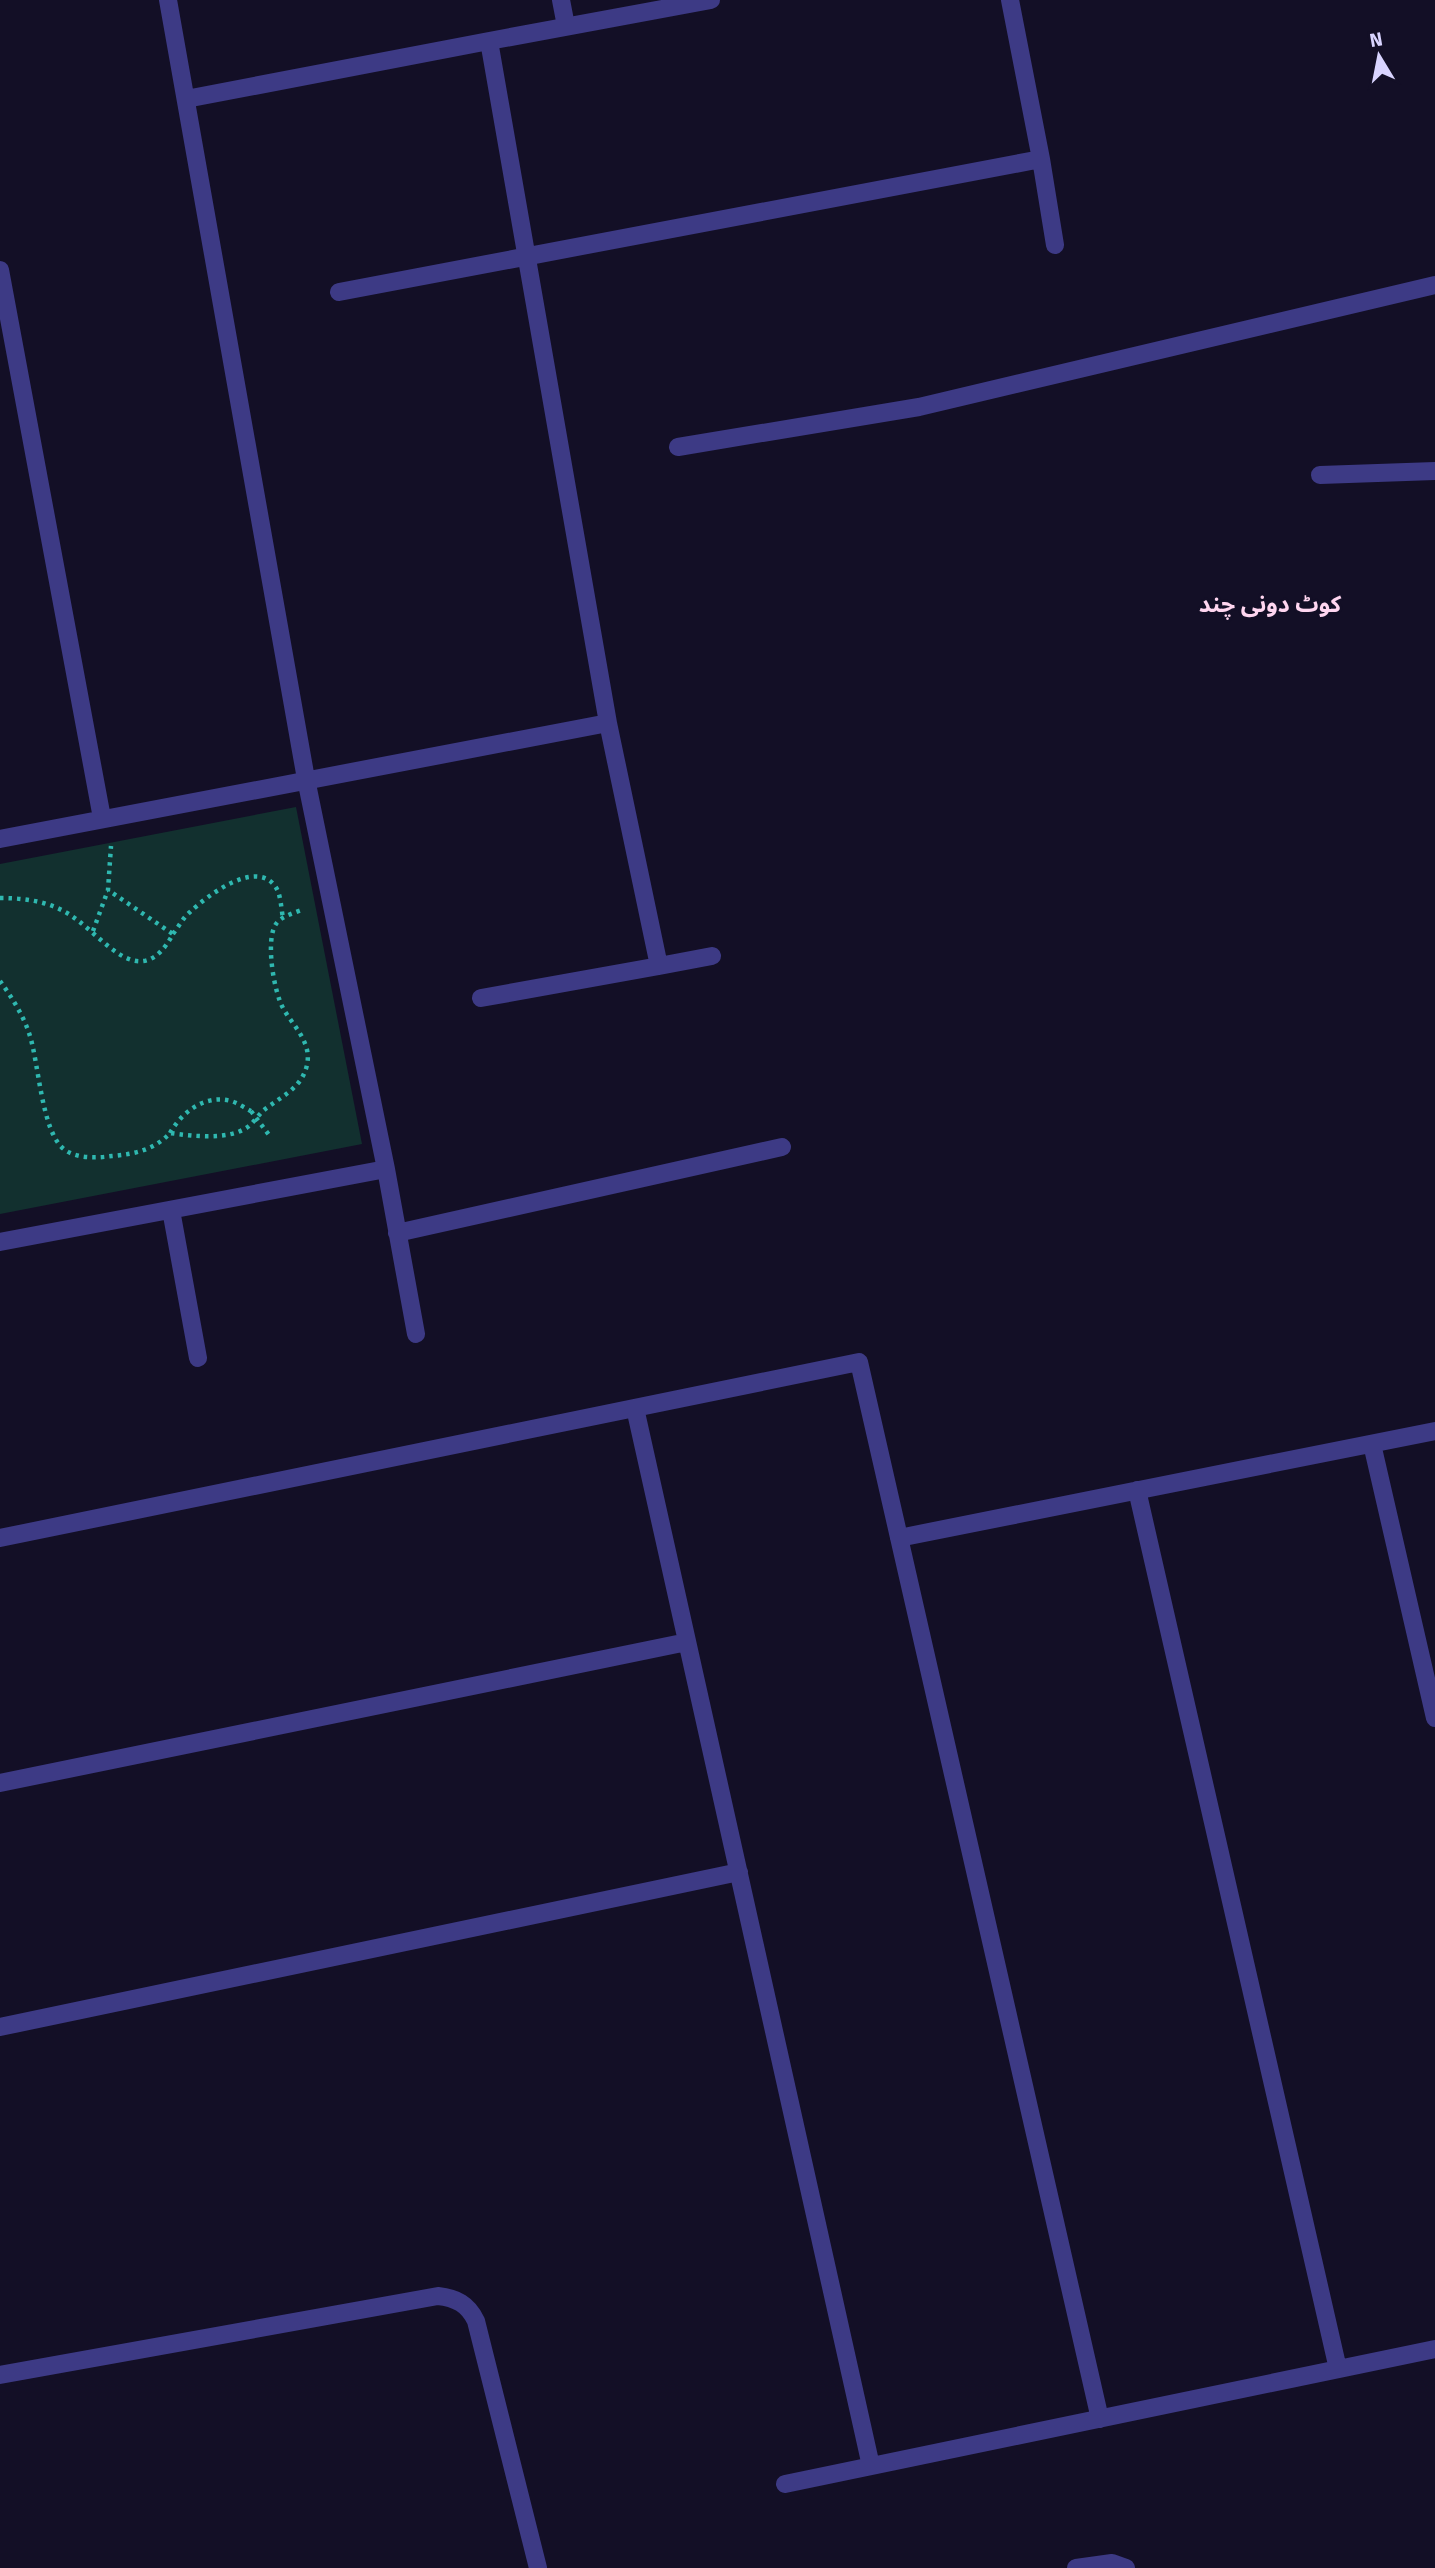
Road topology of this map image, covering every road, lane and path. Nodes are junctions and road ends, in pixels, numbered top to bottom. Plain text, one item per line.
1 (168, 0) edge
2 (561, 0) edge
3 (711, 0) edge
4 (1010, 0) edge
5 (566, 26) junction
6 (489, 41) junction
7 (186, 99) junction
8 (1041, 159) junction
9 (1055, 245) dead end
10 (526, 256) junction
11 (0, 270) edge
12 (1435, 285) edge
13 (338, 292) dead end
14 (678, 447) dead end
15 (1435, 471) edge
16 (1320, 475) dead end
17 (608, 723) junction
18 (306, 779) junction
19 (102, 818) junction
20 (0, 839) edge
21 (108, 890) junction
22 (0, 898) edge
23 (331, 902) junction
24 (283, 918) junction
25 (93, 931) junction
26 (173, 934) junction
27 (712, 956) dead end
28 (659, 966) junction
29 (0, 981) edge
30 (481, 998) dead end
31 (170, 1133) junction
32 (269, 1135) dead end
33 (782, 1147) dead end
34 (386, 1168) junction
35 (171, 1210) junction
36 (397, 1233) junction
37 (0, 1242) edge
38 (416, 1334) dead end
39 (198, 1358) dead end
40 (635, 1408) junction
41 (1435, 1431) edge
42 (1372, 1444) junction
43 (1137, 1490) junction
44 (0, 1538) edge
45 (899, 1538) junction
46 (687, 1642) junction
47 (1435, 1718) edge
48 (0, 1783) edge
49 (739, 1872) junction
50 (0, 2027) edge
51 (1435, 2349) edge
52 (1338, 2370) junction
53 (0, 2375) edge
54 (1100, 2419) junction
55 (871, 2466) junction
56 (785, 2484) dead end
57 (538, 2568) edge
58 (1076, 2568) edge
59 (1126, 2568) edge

1 - 7 street
2 - 5 street
3 - 5 street
4 - 8 street
5 - 6 street
6 - 7 street
6 - 10 street
7 - 18 street
8 - 9 street
8 - 10 street
10 - 13 street
10 - 17 street
11 - 19 street
12 - 14 street
15 - 16 street
17 - 18 street
17 - 28 street
18 - 19 street
18 - 23 street
19 - 20 street
19 - 21 path
21 - 25 path
21 - 26 path
22 - 25 path
23 - 24 path
23 - 34 street
24 - 26 path
24 - 31 path
25 - 26 path
27 - 28 street
28 - 30 street
29 - 31 path
31 - 32 path, bridge
33 - 36 street
34 - 35 street
34 - 36 street
35 - 37 street
35 - 39 street
36 - 38 street
40 - 44 street
40 - 45 street
40 - 46 street
41 - 42 street
42 - 43 street
42 - 47 street
43 - 45 street
43 - 52 street
45 - 54 street
46 - 48 street
46 - 49 street
49 - 50 street
49 - 55 street
51 - 52 street
52 - 54 street
53 - 57 street
54 - 55 street
55 - 56 street
58 - 59 street

